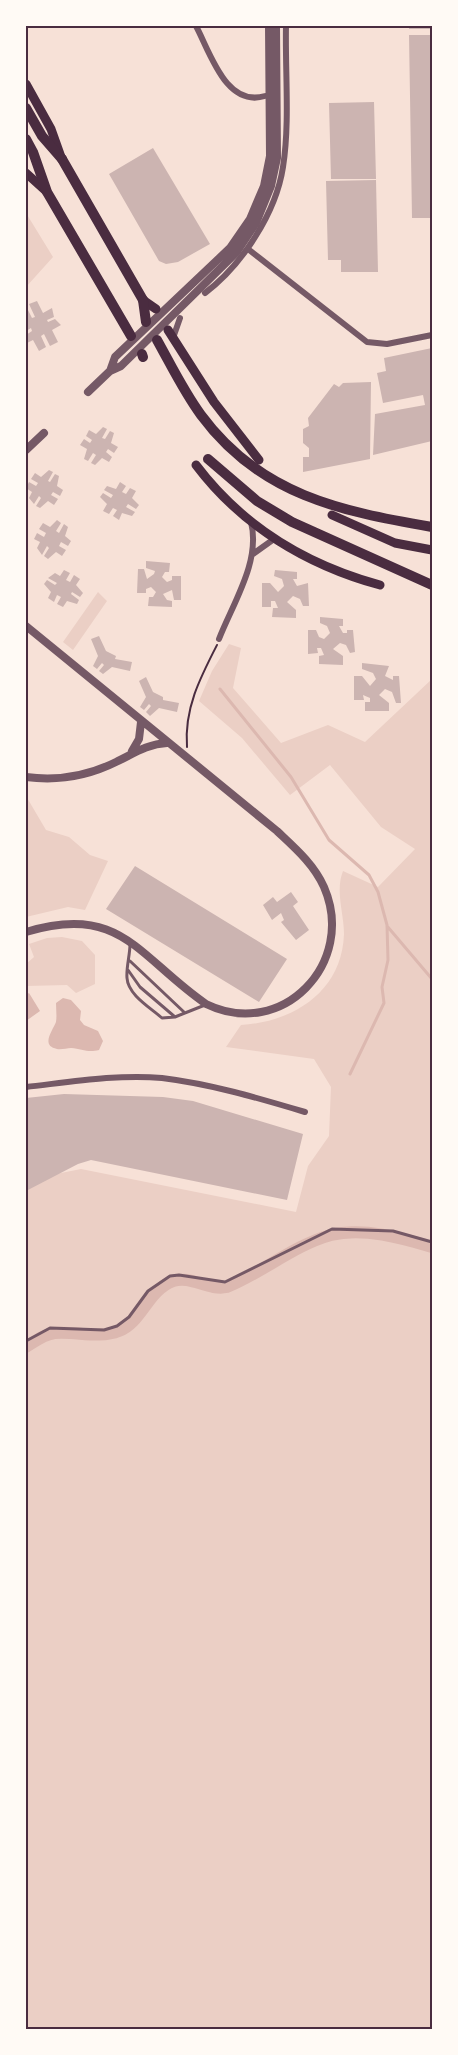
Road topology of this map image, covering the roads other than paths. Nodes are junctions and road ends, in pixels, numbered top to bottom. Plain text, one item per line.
1 (196, 26) edge
2 (286, 26) edge
3 (272, 29) edge
4 (26, 84) edge
5 (265, 96) dead end
6 (26, 108) edge
7 (26, 139) edge
8 (62, 159) junction
9 (26, 173) edge
10 (48, 192) junction
11 (248, 249) junction
12 (205, 292) dead end
13 (142, 300) junction
14 (156, 309) dead end
15 (180, 318) dead end
16 (146, 322) dead end
17 (170, 334) joint
18 (432, 335) edge
19 (131, 336) dead end
20 (157, 340) dead end
21 (110, 371) junction
22 (88, 392) dead end
23 (44, 433) dead end
24 (26, 450) edge
25 (208, 459) dead end
26 (259, 460) dead end
27 (196, 465) dead end
28 (332, 515) dead end
29 (251, 522) junction
30 (432, 526) edge
31 (274, 539) junction
32 (432, 550) edge
33 (253, 554) junction
34 (380, 585) dead end
35 (432, 585) edge
36 (26, 626) edge
37 (219, 639) road end
38 (141, 722) junction
39 (167, 742) junction
40 (131, 753) junction
41 (26, 777) edge
42 (26, 932) edge
43 (131, 941) junction
44 (129, 961) junction
45 (128, 969) junction
46 (206, 1004) junction
47 (185, 1014) junction
48 (175, 1017) junction
49 (26, 1087) edge
50 (305, 1112) dead end
51 (432, 1242) edge
52 (26, 1341) edge

1 - 5 street
2 - 11 street
3 - 21 street
3 - 21 street
4 - 8 main road
6 - 8 highway
7 - 10 highway
8 - 13 highway
9 - 10 main road
10 - 19 highway
11 - 12 street
11 - 18 street
13 - 14 main road
13 - 16 highway
15 - 17 street
17 - 26 main road
20 - 30 highway
21 - 22 street
23 - 24 street
25 - 35 highway
27 - 29 main road
28 - 32 main road
29 - 31 main road
29 - 33 street
31 - 33 street
31 - 34 main road
33 - 37 street
36 - 38 street
38 - 39 street
38 - 40 street
39 - 40 street
39 - 46 street
40 - 41 street
42 - 43 street
43 - 44 lane
43 - 46 street
44 - 45 lane
44 - 47 lane
45 - 48 lane
45 - 48 lane
46 - 47 lane
47 - 48 lane
49 - 50 street
51 - 52 lane

